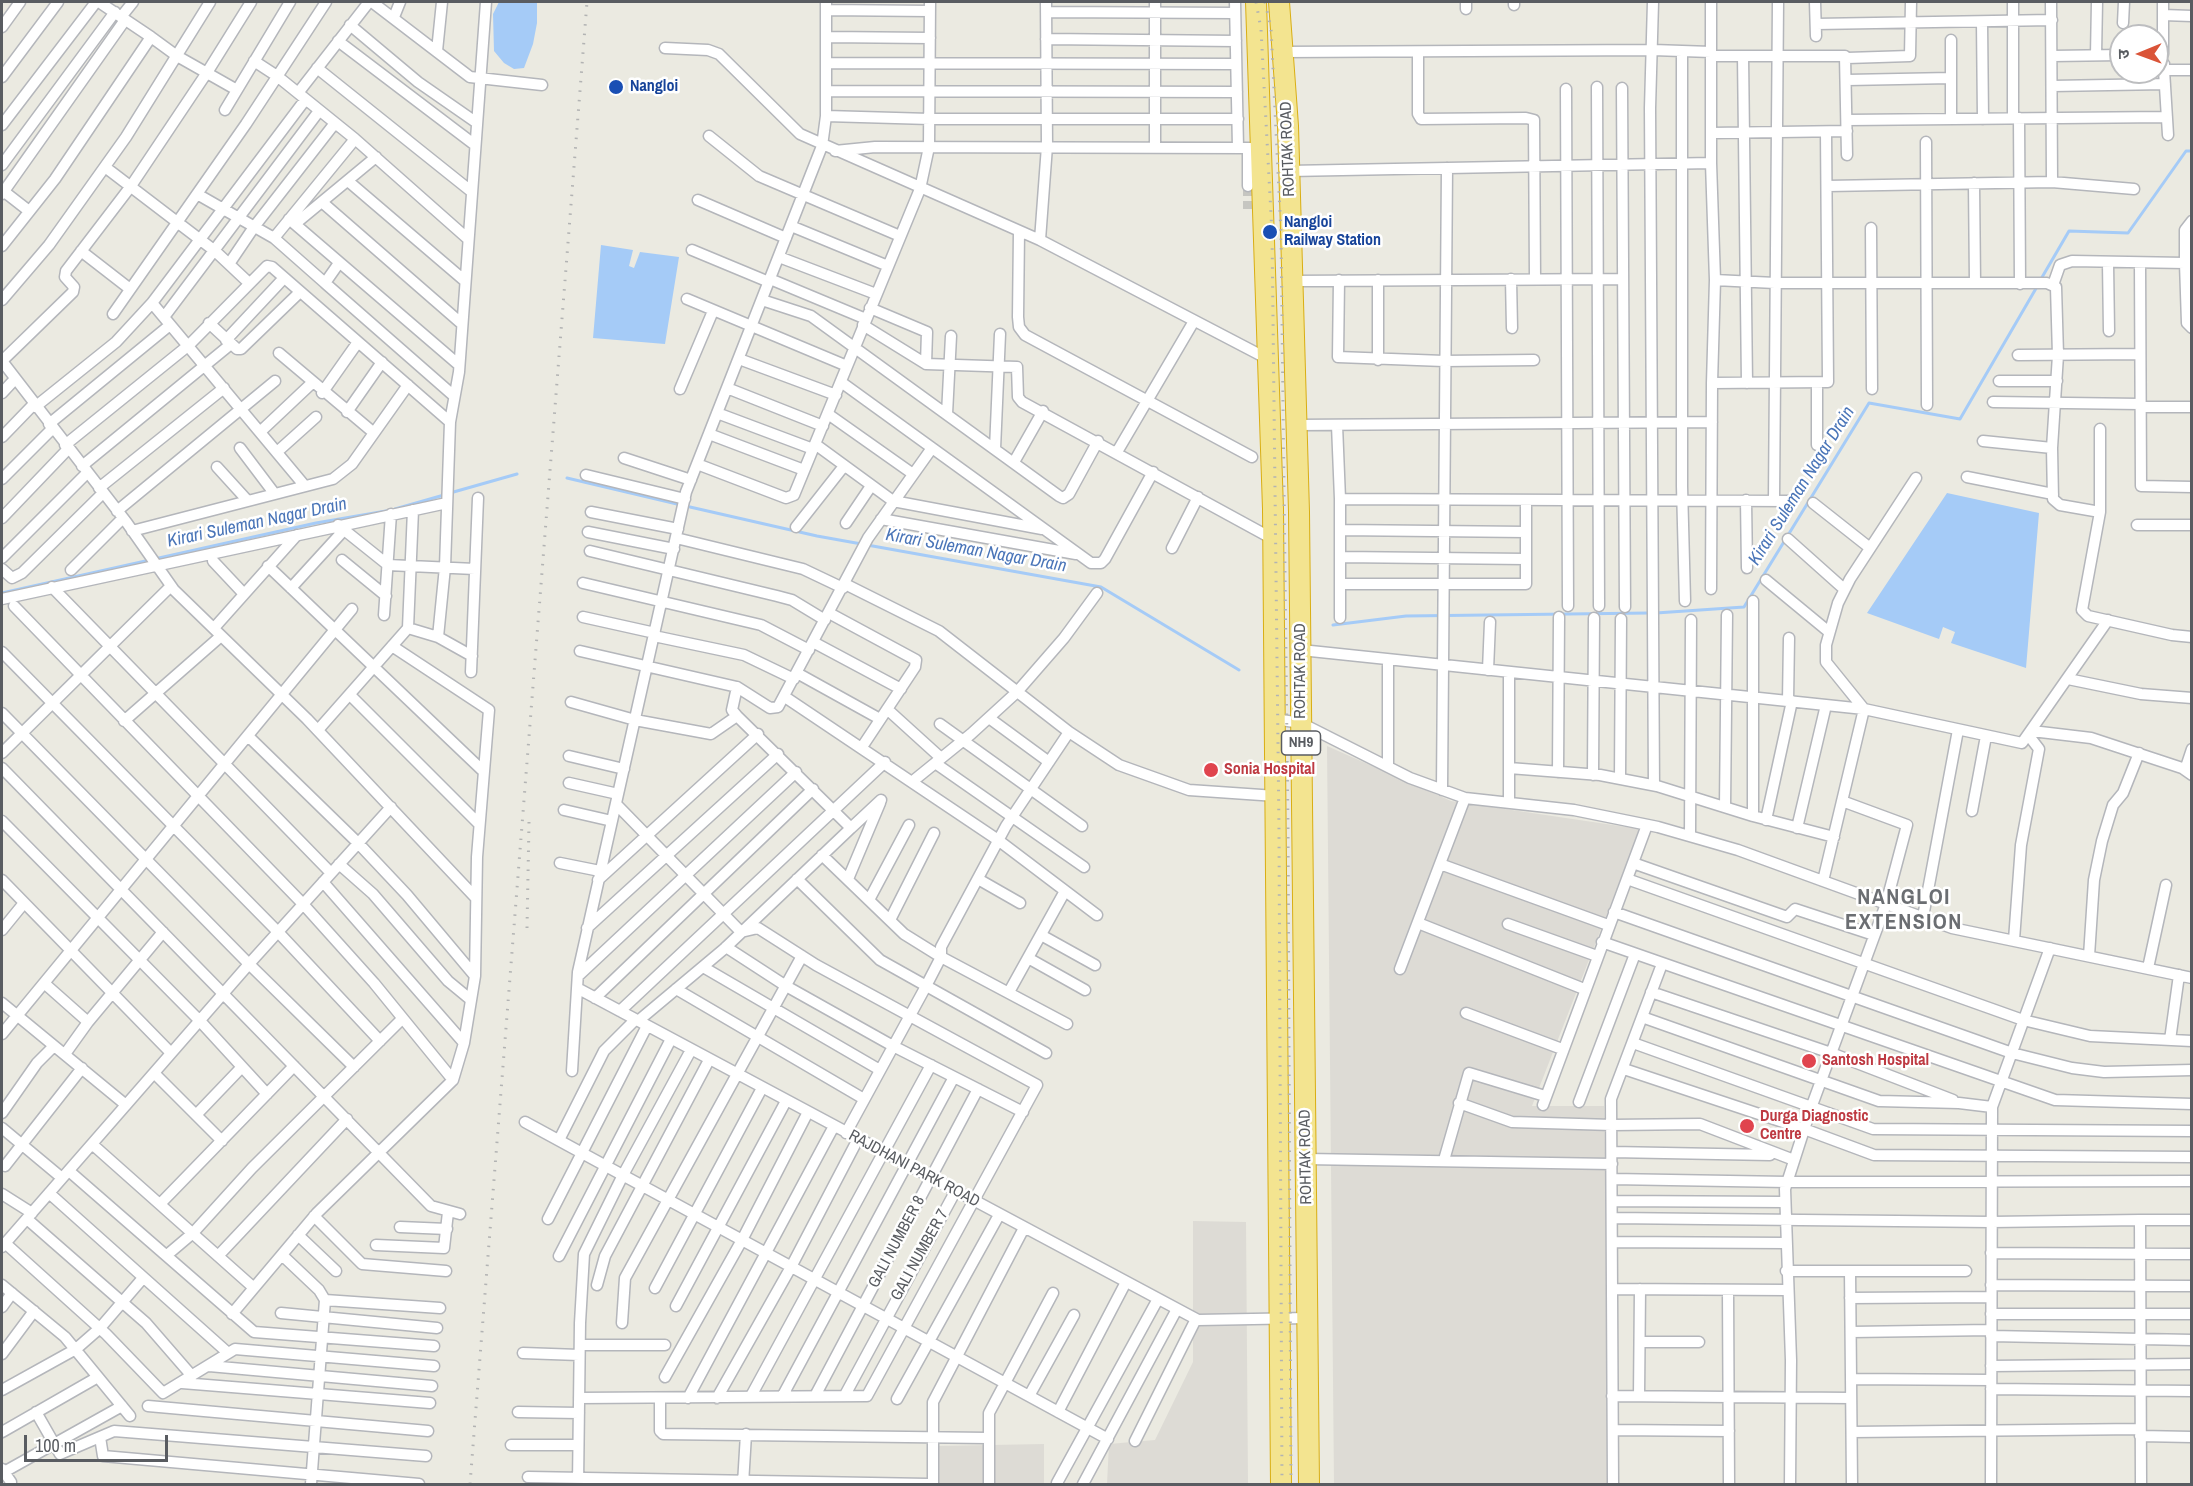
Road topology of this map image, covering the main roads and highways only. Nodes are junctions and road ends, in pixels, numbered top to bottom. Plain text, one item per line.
1 (1256, 2) edge
2 (1280, 2) edge
3 (1268, 369) junction
4 (1295, 377) junction
5 (1281, 1485) edge
6 (1309, 1485) edge

1 - 3 highway, ROHTAK ROAD / NH9
2 - 4 highway, ROHTAK ROAD / NH9
3 - 4 highway
3 - 5 highway, ROHTAK ROAD / NH9
4 - 6 highway, ROHTAK ROAD / NH9

